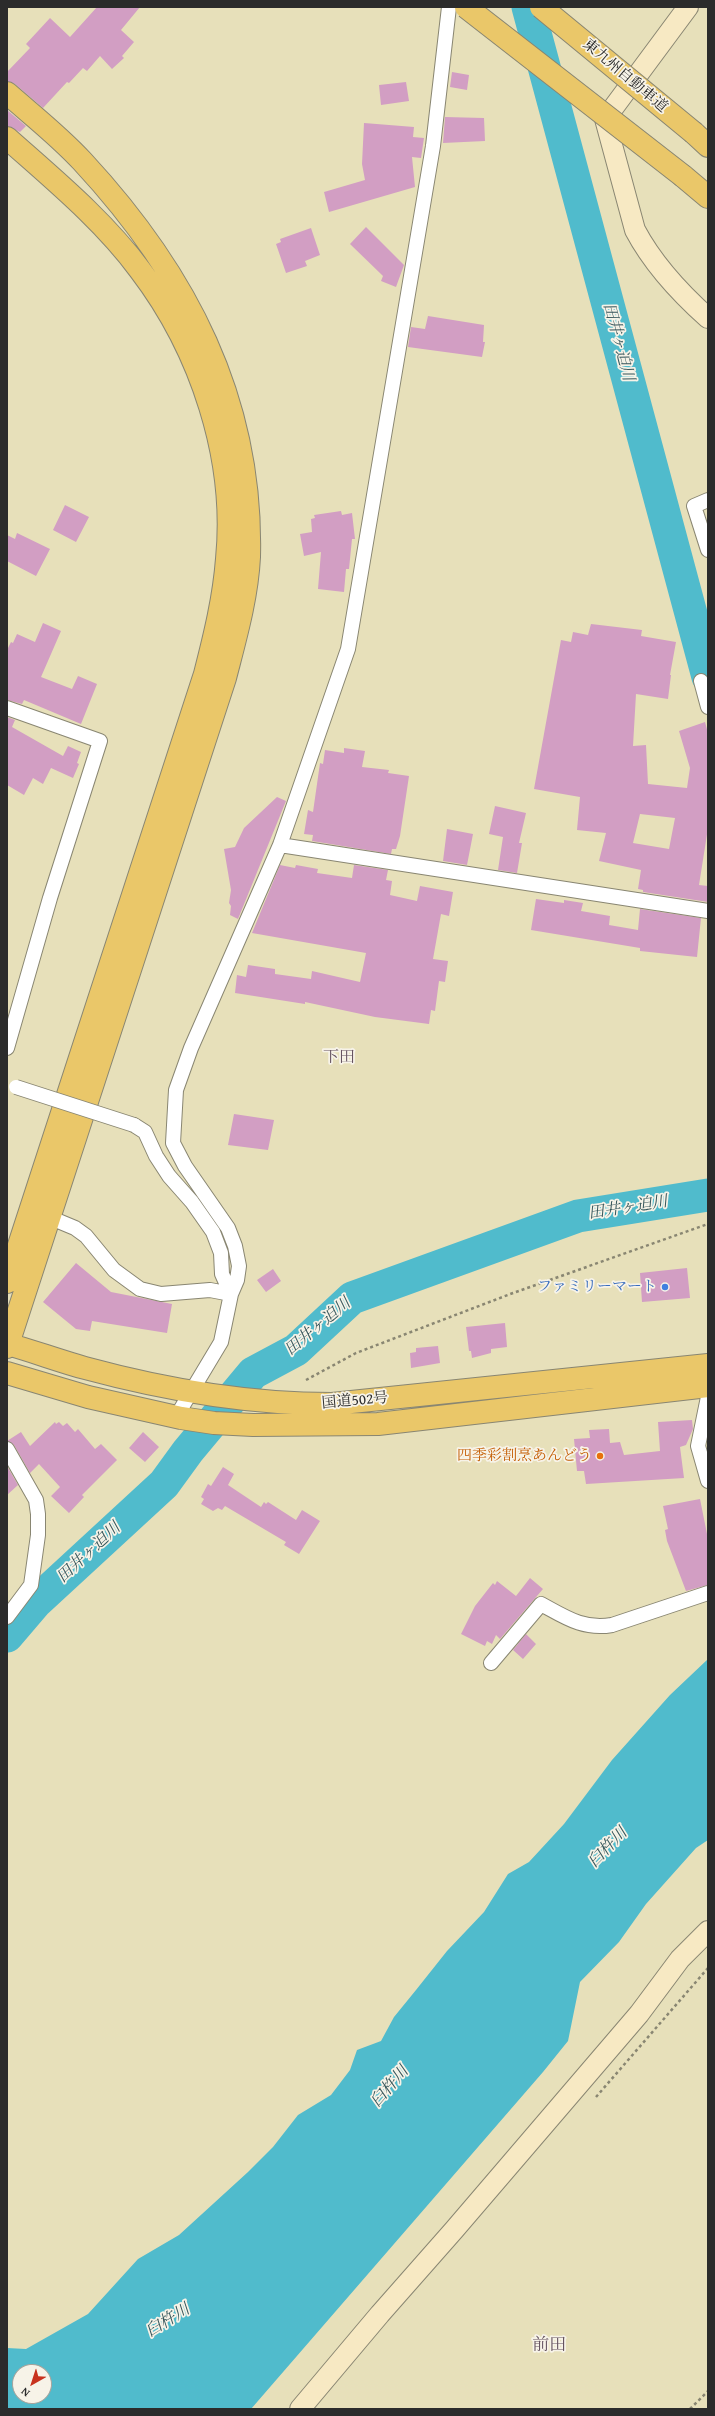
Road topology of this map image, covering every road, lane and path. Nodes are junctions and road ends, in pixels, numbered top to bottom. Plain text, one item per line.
1 (449, 7) edge
2 (466, 7) edge
3 (541, 7) edge
4 (688, 7) edge
5 (7, 93) edge
6 (7, 138) edge
7 (701, 139) edge
8 (708, 197) edge
9 (708, 318) edge
10 (708, 500) edge
11 (708, 550) edge
12 (701, 681) dead end
13 (708, 707) edge
14 (7, 708) edge
15 (280, 845) junction
16 (708, 911) edge
17 (7, 1048) edge
18 (11, 1086) edge
19 (51, 1218) junction
20 (708, 1224) edge
21 (7, 1282) edge
22 (231, 1294) junction
23 (8, 1345) edge
24 (708, 1365) edge
25 (7, 1373) edge
26 (306, 1380) dead end
27 (708, 1386) edge
28 (196, 1393) junction
29 (708, 1397) edge
30 (178, 1418) junction
31 (7, 1449) edge
32 (708, 1481) edge
33 (708, 1593) edge
34 (7, 1617) edge
35 (491, 1663) dead end
36 (708, 1931) edge
37 (708, 2390) edge
38 (300, 2409) edge
39 (690, 2409) edge

1 - 15 street
2 - 8 highway, bridge
3 - 7 highway, 東九州自動車道, bridge
4 - 9 street
5 - 19 highway
6 - 21 highway
10 - 11 street
12 - 13 street
14 - 17 street
15 - 16 street
15 - 22 street
18 - 22 street, bridge
19 - 22 street
19 - 23 highway
20 - 26 path
22 - 28 street
23 - 28 highway, 国道502号
24 - 28 highway, 国道502号
25 - 30 highway, 国道502号
27 - 30 highway, 国道502号
28 - 30 street
29 - 32 street
31 - 34 street
33 - 35 street
36 - 38 street
37 - 39 path

